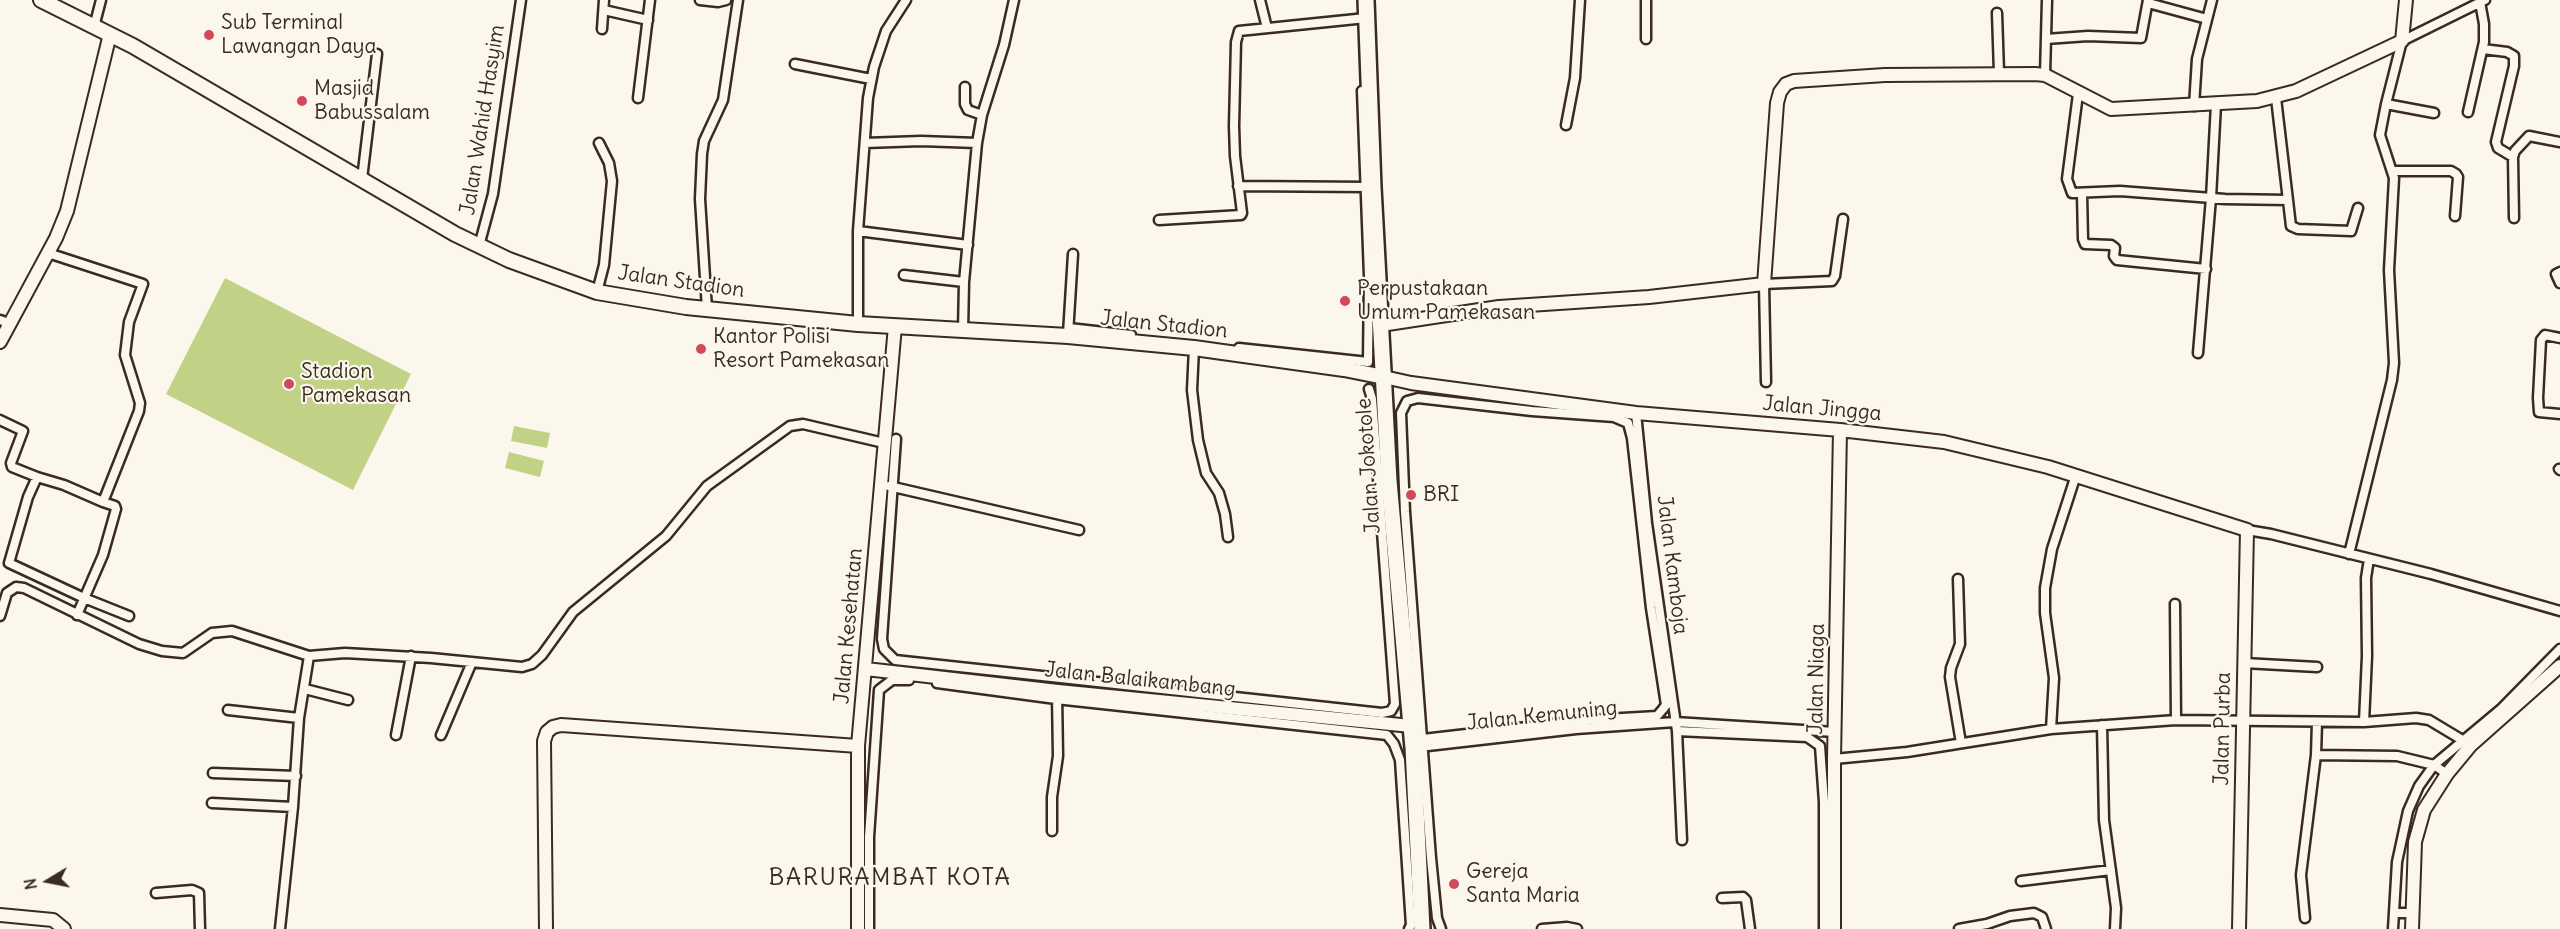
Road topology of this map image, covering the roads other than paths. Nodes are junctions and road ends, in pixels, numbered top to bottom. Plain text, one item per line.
1 (41, 0) edge
2 (101, 0) edge
3 (520, 0) edge
4 (604, 0) edge
5 (650, 0) edge
6 (700, 0) edge
7 (726, 0) edge
8 (738, 0) edge
9 (906, 0) edge
10 (1014, 0) edge
11 (1260, 0) edge
12 (1359, 0) edge
13 (1366, 0) edge
14 (1580, 0) edge
15 (1646, 0) edge
16 (2047, 0) edge
17 (2212, 0) edge
18 (2406, 0) edge
19 (2483, 1) edge
20 (2148, 2) edge
21 (604, 10) junction
22 (1997, 13) dead end
23 (1363, 18) junction
24 (2207, 19) junction
25 (648, 20) junction
26 (94, 27) junction
27 (1267, 28) junction
28 (602, 29) dead end
29 (110, 34) junction
30 (1646, 39) dead end
31 (2046, 39) junction
32 (2402, 41) junction
33 (2483, 49) junction
34 (377, 54) dead end
35 (795, 64) dead end
36 (1999, 74) junction
37 (2045, 75) junction
38 (871, 79) junction
39 (965, 87) dead end
40 (2078, 94) junction
41 (638, 98) dead end
42 (2276, 98) junction
43 (2216, 104) junction
44 (2386, 104) junction
45 (2194, 106) junction
46 (2468, 112) dead end
47 (2434, 113) dead end
48 (982, 115) junction
49 (1566, 125) dead end
50 (2560, 142) edge
51 (599, 143) dead end
52 (865, 143) junction
53 (977, 143) junction
54 (2513, 157) junction
55 (2393, 171) junction
56 (362, 179) junction
57 (1238, 186) junction
58 (1369, 187) junction
59 (2082, 194) junction
60 (2211, 198) junction
61 (2288, 200) junction
62 (2358, 208) dead end
63 (2455, 216) dead end
64 (2514, 218) dead end
65 (1843, 219) dead end
66 (1159, 220) dead end
67 (858, 231) junction
68 (968, 245) junction
69 (479, 246) junction
70 (48, 253) junction
71 (1073, 254) dead end
72 (2206, 269) junction
73 (2560, 272) edge
74 (904, 275) dead end
75 (964, 282) junction
76 (2560, 283) edge
77 (1764, 284) junction
78 (597, 292) junction
79 (707, 309) junction
80 (4, 321) edge
81 (858, 324) junction
82 (1381, 325) junction
83 (895, 326) junction
84 (963, 331) junction
85 (1069, 332) junction
86 (2560, 338) edge
87 (0, 342) edge
88 (1194, 348) junction
89 (2198, 353) dead end
90 (1384, 372) junction
91 (1766, 382) dead end
92 (1369, 389) dead end
93 (1636, 413) junction
94 (2560, 414) edge
95 (0, 420) edge
96 (1840, 430) junction
97 (888, 435) junction
98 (2076, 475) junction
99 (36, 477) junction
100 (880, 484) junction
101 (893, 487) junction
102 (102, 502) junction
103 (1079, 530) dead end
104 (2247, 530) junction
105 (1228, 537) dead end
106 (2349, 554) junction
107 (2368, 559) junction
108 (1958, 579) dead end
109 (2175, 604) dead end
110 (81, 606) junction
111 (2560, 611) edge
112 (0, 616) edge
113 (129, 616) dead end
114 (2560, 649) edge
115 (309, 656) junction
116 (411, 656) junction
117 (472, 662) junction
118 (2244, 663) junction
119 (2560, 666) edge
120 (2317, 667) dead end
121 (866, 669) junction
122 (2532, 685) junction
123 (305, 689) junction
124 (1057, 695) junction
125 (348, 700) dead end
126 (228, 710) dead end
127 (299, 718) junction
128 (2176, 720) junction
129 (2243, 720) junction
130 (2317, 722) junction
131 (2364, 722) junction
132 (2102, 725) junction
133 (1411, 726) junction
134 (1676, 727) junction
135 (2051, 729) junction
136 (1835, 732) junction
137 (396, 735) dead end
138 (441, 735) dead end
139 (2464, 741) junction
140 (1961, 742) junction
141 (1420, 744) junction
142 (858, 746) junction
143 (2316, 755) junction
144 (1834, 759) junction
145 (2441, 770) junction
146 (213, 773) dead end
147 (296, 777) junction
148 (212, 803) dead end
149 (293, 807) junction
150 (1052, 831) dead end
151 (1682, 840) dead end
152 (2111, 870) junction
153 (2021, 881) dead end
154 (156, 893) dead end
155 (1722, 898) dead end
156 (2403, 913) junction
157 (0, 915) edge
158 (2305, 918) dead end
159 (64, 929) edge
160 (200, 929) edge
161 (280, 929) edge
162 (546, 929) edge
163 (858, 929) edge
164 (869, 929) edge
165 (1408, 929) edge
166 (1422, 929) edge
167 (1441, 929) edge
168 (1542, 929) edge
169 (1577, 929) edge
170 (1750, 929) edge
171 (1824, 929) edge
172 (1834, 929) edge
173 (1959, 929) edge
174 (2046, 929) edge
175 (2115, 929) edge
176 (2239, 929) edge
177 (2393, 929) edge
178 (2412, 929) edge

1 - 26 main road, Jalan Stadion
2 - 26 street
3 - 69 street, Jalan Wahid Hasyim
4 - 21 street
5 - 25 street
6 - 7 street
8 - 79 street
9 - 38 street
10 - 48 street
11 - 27 street
12 - 23 street
13 - 23 highway, Jalan Jokotole
14 - 49 street
15 - 30 street
16 - 31 street
17 - 24 street
18 - 32 main road
19 - 32 street
19 - 33 street
20 - 24 street
20 - 31 street
21 - 25 street
21 - 28 street
22 - 36 street
23 - 27 street
23 - 58 highway, Jalan Jokotole
24 - 45 street
25 - 41 street
26 - 29 main road, Jalan Stadion
27 - 57 street
29 - 56 main road, Jalan Stadion
29 - 70 main road
31 - 37 street
32 - 42 main road
32 - 44 street
33 - 46 street
33 - 54 street
34 - 56 street
35 - 38 street
36 - 37 main road
36 - 77 main road
37 - 40 main road
38 - 52 street
39 - 48 street
40 - 45 main road
40 - 59 street
42 - 43 main road
42 - 61 street
43 - 45 main road
43 - 60 street
44 - 47 street
44 - 55 street
48 - 53 street
50 - 54 street
51 - 78 street
52 - 53 street
52 - 67 street
53 - 68 street
54 - 64 street
55 - 63 street
55 - 106 street
56 - 69 main road, Jalan Stadion
57 - 58 street
57 - 66 street
58 - 82 highway, Jalan Jokotole
58 - 85 street
59 - 60 street
59 - 72 street
60 - 61 street
60 - 72 street
61 - 62 street
65 - 77 street
67 - 68 street
67 - 81 street
68 - 75 street
69 - 78 main road, Jalan Stadion
70 - 80 main road
70 - 102 street
71 - 85 street
72 - 89 street
73 - 76 street
74 - 75 street
75 - 84 street
77 - 82 main road
77 - 91 street
78 - 79 main road, Jalan Stadion
79 - 81 main road, Jalan Stadion
80 - 87 main road
81 - 83 main road, Jalan Stadion
82 - 90 highway, Jalan Jokotole
83 - 84 main road, Jalan Stadion
83 - 97 main road, Jalan Kesehatan
84 - 85 main road, Jalan Stadion
85 - 88 main road, Jalan Stadion
86 - 94 street
88 - 90 main road, Jalan Stadion
88 - 105 street
90 - 93 main road, Jalan Jingga
90 - 133 highway, Jalan Jokotole
92 - 101 street
93 - 96 main road, Jalan Jingga
93 - 134 street, Jalan Kamboja
95 - 99 street
96 - 98 main road, Jalan Jingga
96 - 136 main road, Jalan Niaga
97 - 100 main road, Jalan Kesehatan
97 - 101 street
97 - 117 street
98 - 104 main road, Jalan Jingga
98 - 135 street
99 - 102 street
99 - 110 street
100 - 101 street
100 - 121 main road, Jalan Kesehatan
101 - 103 street
102 - 110 street
104 - 106 street
104 - 118 main road, Jalan Purba
106 - 107 street
107 - 111 street
107 - 131 street
108 - 140 street
109 - 128 street
110 - 112 street
110 - 113 street
110 - 115 street
114 - 122 street
115 - 116 street
115 - 123 street
116 - 117 street
116 - 137 street
117 - 138 street
118 - 120 street
118 - 129 main road, Jalan Purba
119 - 122 main road
121 - 124 main road, Jalan Balaikambang
121 - 142 main road, Jalan Kesehatan
122 - 139 street
122 - 145 main road
123 - 125 street
123 - 127 street
124 - 133 main road, Jalan Balaikambang
124 - 150 street
124 - 164 street
124 - 165 street
126 - 127 street
127 - 147 street
128 - 129 street
128 - 132 street
129 - 130 street
129 - 176 main road, Jalan Purba
130 - 131 street
130 - 143 street
131 - 139 street
132 - 135 street
132 - 152 street
133 - 141 highway, Jalan Jokotole
134 - 136 street
134 - 141 street, Jalan Kemuning
134 - 151 street, Jalan Kamboja
134 - 171 street
135 - 140 street
136 - 144 main road, Jalan Niaga
139 - 145 street
140 - 144 street
141 - 141 street
141 - 166 highway, Jalan Jokotole
141 - 167 street
142 - 162 main road
142 - 163 main road, Jalan Kesehatan
143 - 145 street
143 - 158 street
144 - 172 main road, Jalan Niaga
145 - 156 main road
145 - 156 street
146 - 147 street
147 - 149 street
148 - 149 street
149 - 161 street
152 - 153 street
152 - 175 street
154 - 160 street
155 - 170 street
156 - 177 street
156 - 178 main road
157 - 159 main road
168 - 169 street
173 - 174 street

